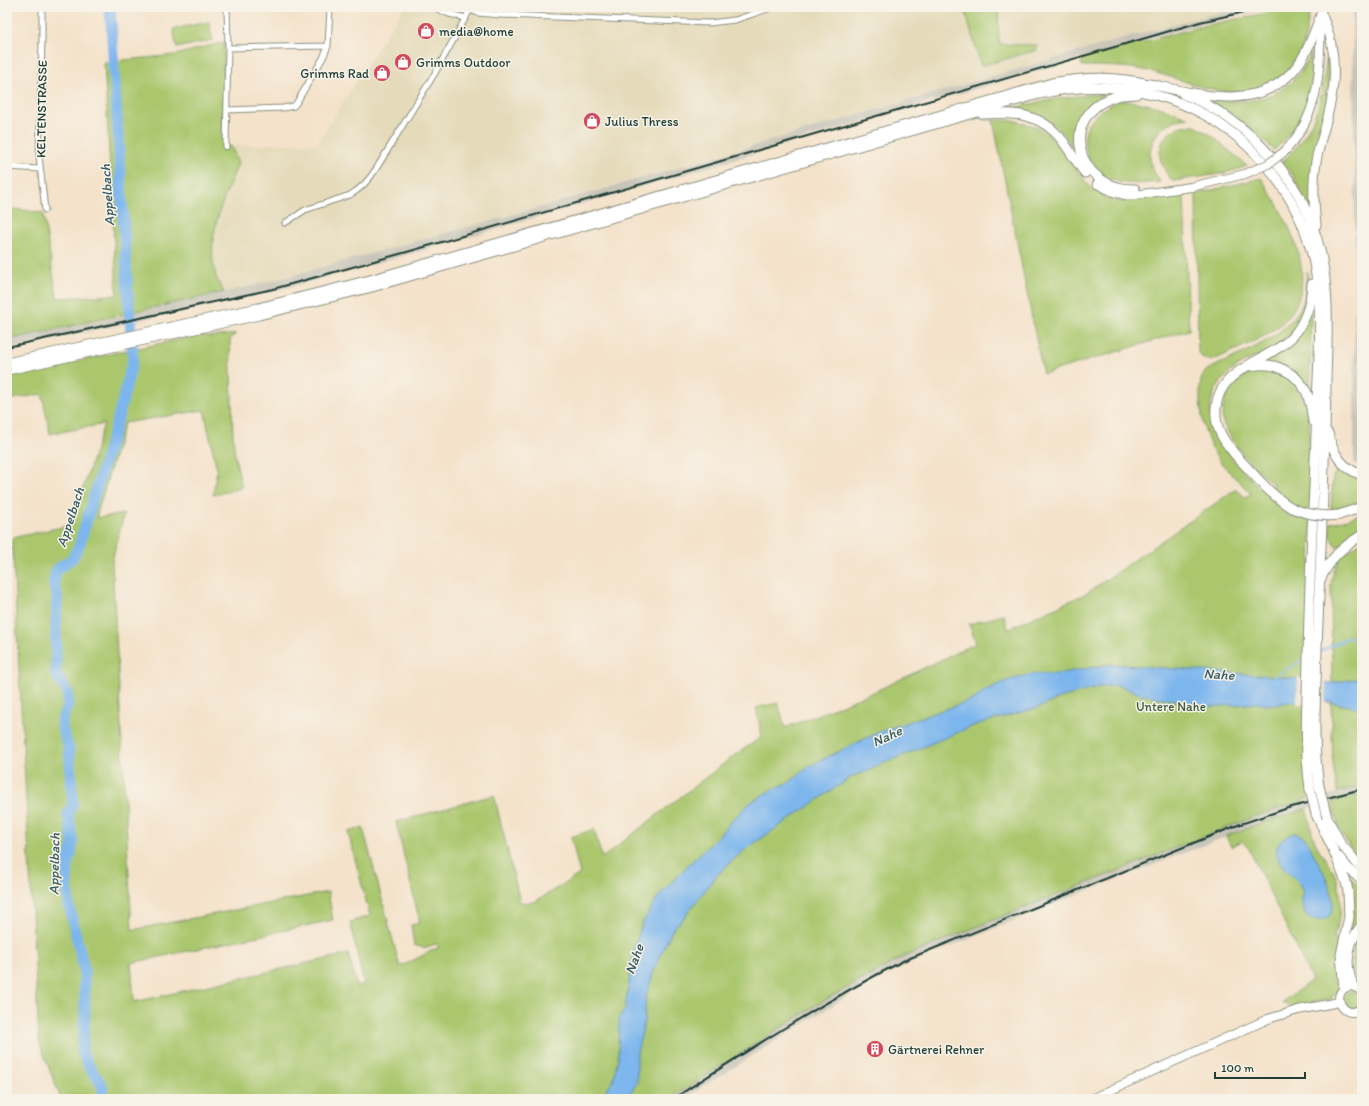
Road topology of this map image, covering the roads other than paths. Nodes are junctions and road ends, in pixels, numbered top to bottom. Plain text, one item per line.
1 (42, 7) edge
2 (227, 7) edge
3 (330, 7) edge
4 (433, 7) edge
5 (774, 7) edge
6 (470, 9) edge
7 (1321, 11) edge
8 (466, 18) junction
9 (328, 46) junction
10 (228, 48) junction
11 (1161, 87) junction
12 (1152, 93) junction
13 (227, 110) junction
14 (970, 114) junction
15 (1320, 144) joint
16 (226, 147) dead end
17 (7, 167) edge
18 (40, 169) junction
19 (1228, 179) junction
20 (1097, 184) joint
21 (1135, 189) joint
22 (45, 210) dead end
23 (286, 223) dead end
24 (1318, 241) junction
25 (1314, 263) junction
26 (143, 337) junction
27 (123, 341) junction
28 (7, 363) edge
29 (7, 370) edge
30 (1238, 372) junction
31 (1325, 424) junction
32 (1316, 436) junction
33 (1362, 475) edge
34 (1362, 507) edge
35 (1362, 535) edge
36 (1319, 583) junction
37 (1311, 711) junction
38 (1314, 787) junction
39 (1333, 849) junction
40 (1362, 869) edge
41 (1362, 881) edge
42 (1362, 925) edge
43 (1344, 988) junction
44 (1358, 989) edge
45 (1339, 1002) junction
46 (1362, 1006) edge
47 (1091, 1099) edge

1 - 18 street, KELTENSTRASSE
2 - 10 street
3 - 9 street
4 - 8 street
5 - 6 street
6 - 8 street
7 - 11 highway
7 - 15 main road
7 - 19 main road, bridge
8 - 23 street
9 - 10 street
9 - 13 street
10 - 13 street
11 - 24 highway
11 - 26 highway
12 - 14 highway
12 - 21 highway
12 - 25 highway
13 - 16 street
14 - 20 highway
14 - 26 highway
15 - 24 highway
17 - 18 street
18 - 22 street, KELTENSTRASSE
19 - 20 main road
19 - 21 main road
24 - 31 highway
25 - 30 highway
25 - 32 highway
26 - 27 highway
27 - 28 highway
27 - 29 highway
30 - 32 highway
30 - 34 highway, bridge
31 - 33 highway
31 - 36 highway
32 - 37 highway
35 - 36 highway
36 - 37 highway
37 - 38 highway
38 - 39 highway, bridge
38 - 40 highway, bridge
39 - 41 highway
39 - 43 highway
42 - 44 highway
43 - 44 main road
43 - 45 main road
45 - 46 main road
45 - 47 main road

